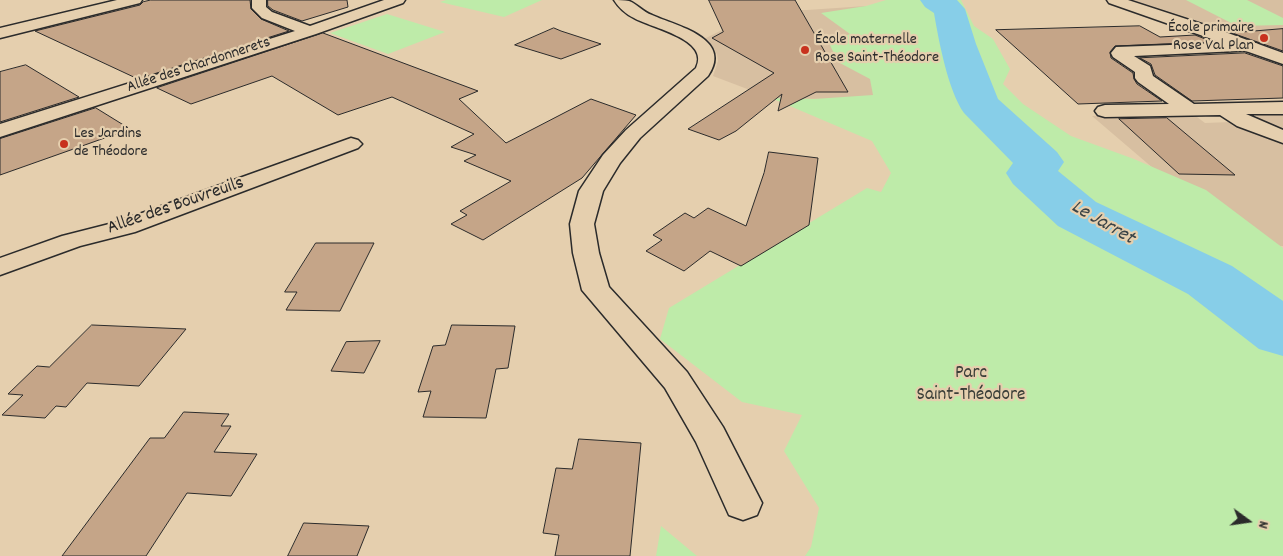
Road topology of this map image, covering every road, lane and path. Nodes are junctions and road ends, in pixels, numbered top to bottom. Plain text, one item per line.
1 (135, 0) edge
2 (259, 0) edge
3 (398, 0) edge
4 (621, 0) edge
5 (1114, 0) edge
6 (310, 31) junction
7 (0, 33) edge
8 (1252, 47) junction
9 (1283, 59) edge
10 (1283, 108) edge
11 (1189, 109) junction
12 (1224, 109) junction
13 (1105, 111) dead end
14 (0, 131) edge
15 (1283, 137) edge
16 (351, 144) dead end
17 (0, 267) edge
18 (743, 503) dead end

1 - 7 street
2 - 6 street
3 - 6 street, Allée des Chardonnerets
4 - 18 street
5 - 8 street
6 - 14 street, Allée des Chardonnerets
8 - 9 street
8 - 11 street
10 - 12 street
11 - 12 street
11 - 13 street
12 - 15 street
16 - 17 street, Allée des Bouvreuils

